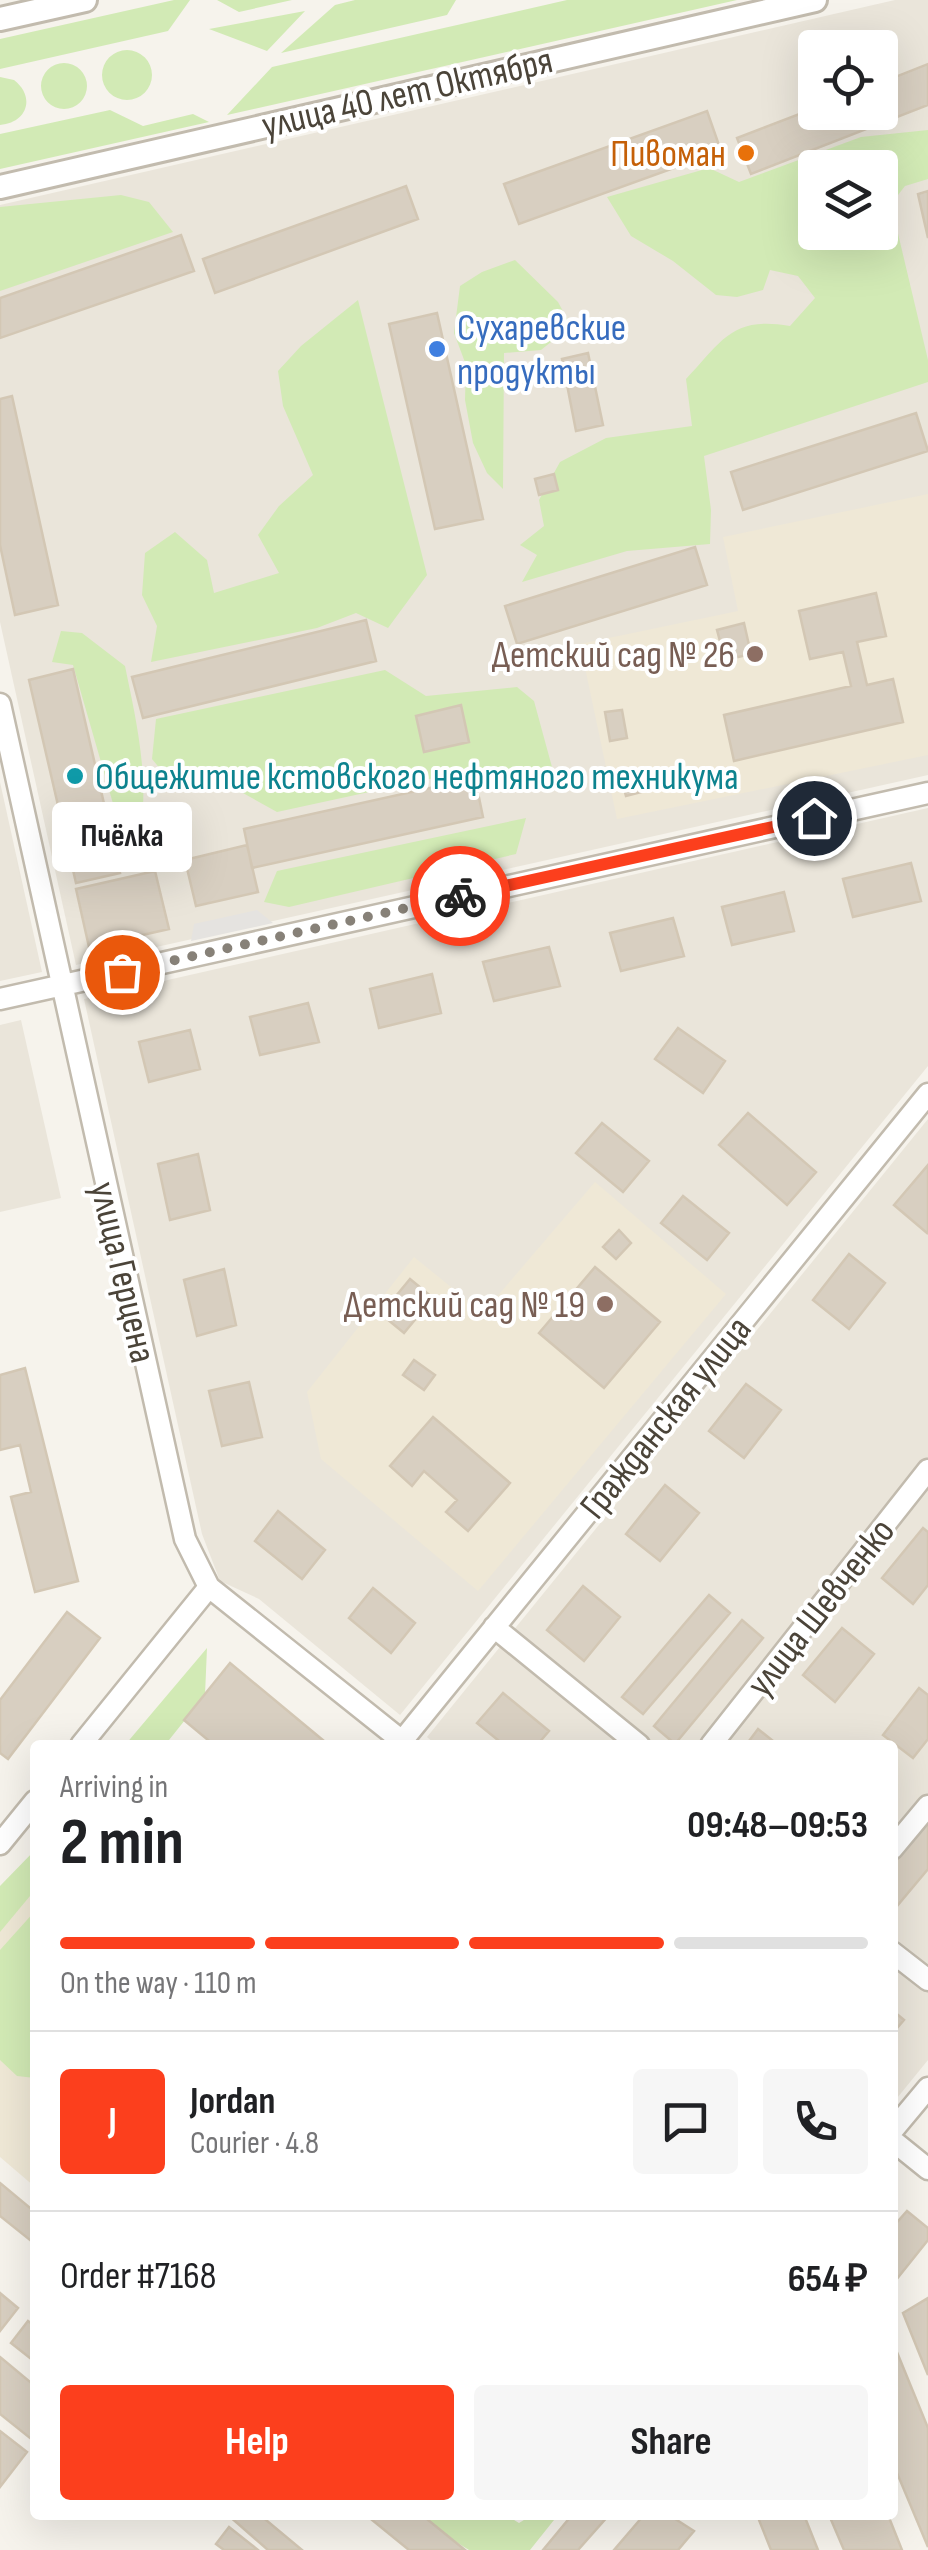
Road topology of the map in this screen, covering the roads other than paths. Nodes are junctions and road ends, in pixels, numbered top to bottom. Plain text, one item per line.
1 (86, 0) edge
2 (815, 0) edge
3 (0, 19) edge
4 (0, 187) edge
5 (0, 704) edge
6 (928, 793) edge
7 (63, 986) junction
8 (0, 1000) edge
9 (928, 1094) edge
10 (928, 1470) edge
11 (209, 1588) junction
12 (494, 1627) junction
13 (85, 1740) edge
14 (400, 1740) edge
15 (406, 1740) edge
16 (633, 1740) edge
17 (715, 1740) edge
18 (928, 1806) edge
19 (30, 1807) edge
20 (898, 1842) edge
21 (0, 1844) edge
22 (898, 1957) edge
23 (928, 1980) edge
24 (928, 2088) edge
25 (898, 2124) edge
26 (898, 2145) edge
27 (928, 2169) edge

1 - 3 street
2 - 4 street, улица 40 лет Октября
5 - 7 street, улица Герцена
6 - 7 street
7 - 8 street
7 - 11 street, улица Герцена
9 - 12 street, Гражданская улица
10 - 17 street, улица Шевченко
11 - 13 street
11 - 14 street, улица Герцена
12 - 15 street, Гражданская улица
12 - 16 street
18 - 20 street
19 - 21 street
22 - 23 street
24 - 25 street
26 - 27 street

